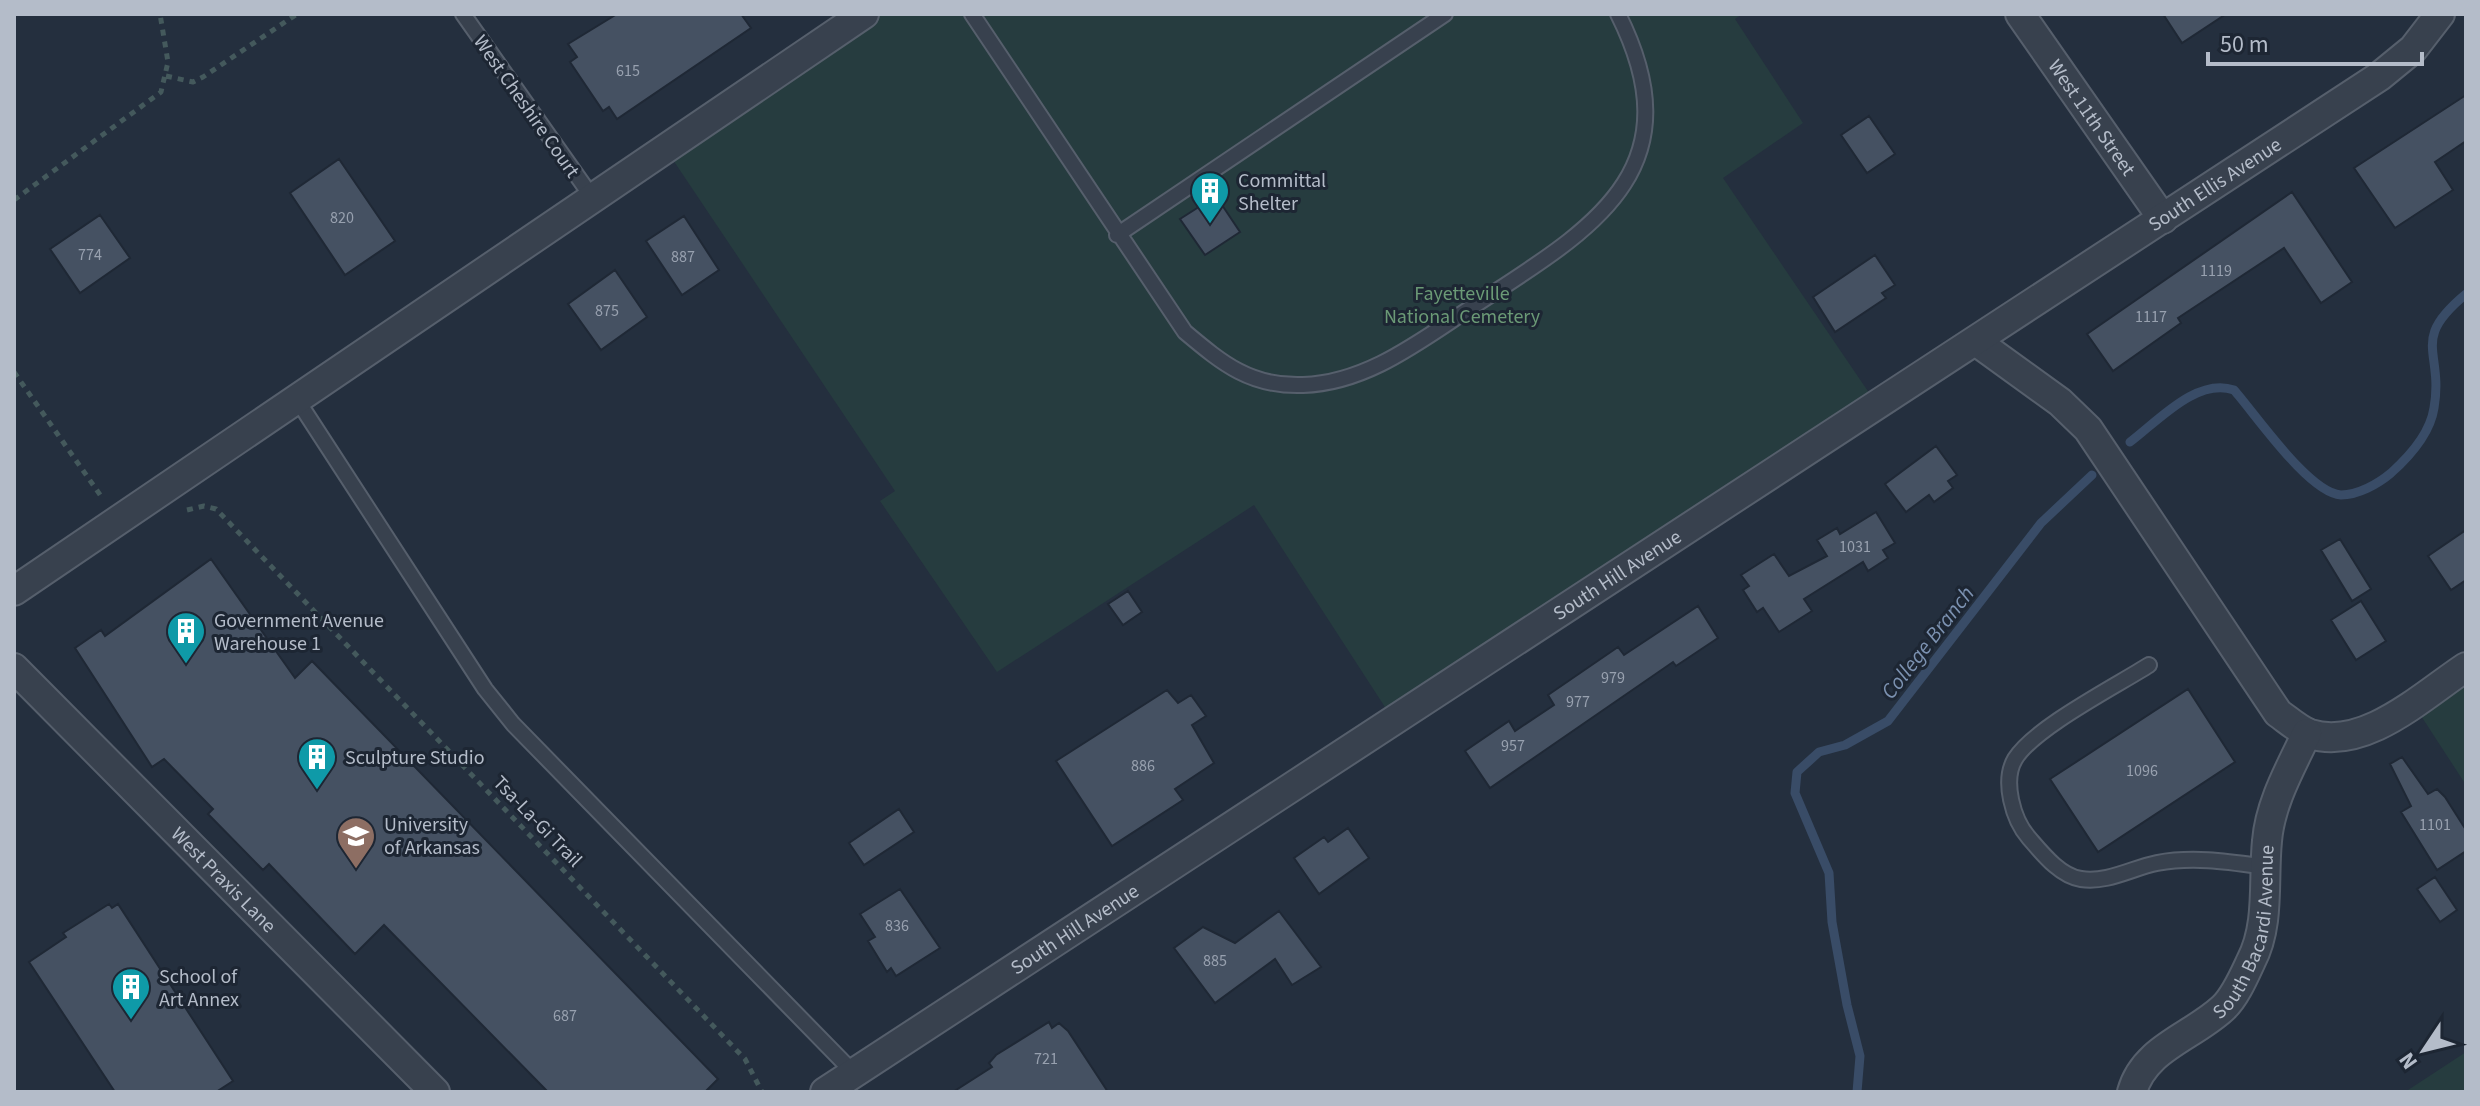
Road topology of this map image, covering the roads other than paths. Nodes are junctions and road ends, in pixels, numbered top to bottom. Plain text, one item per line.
1 (463, 14) edge
2 (864, 14) edge
3 (972, 14) edge
4 (1445, 14) edge
5 (1618, 14) edge
6 (2020, 14) edge
7 (2440, 14) edge
8 (592, 197) junction
9 (2163, 219) junction
10 (1117, 235) junction
11 (1977, 342) junction
12 (296, 398) junction
13 (14, 591) edge
14 (2149, 665) dead end
15 (2466, 667) edge
16 (14, 668) edge
17 (2307, 733) junction
18 (2266, 867) junction
19 (854, 1073) junction
20 (435, 1092) edge
21 (825, 1092) edge
22 (2132, 1092) edge

1 - 8 lane, West Cheshire Court
2 - 8 street
3 - 10 lane
4 - 10 lane
5 - 10 lane
6 - 9 street, West 11th Street
7 - 9 street, South Ellis Avenue
8 - 12 street
9 - 11 street, South Ellis Avenue
11 - 17 street
11 - 19 street, South Hill Avenue
12 - 13 street
12 - 19 lane
14 - 18 lane
15 - 17 street
16 - 20 street, West Praxis Lane
17 - 18 street, South Bacardi Avenue
18 - 22 street, South Bacardi Avenue
19 - 21 street, South Hill Avenue

